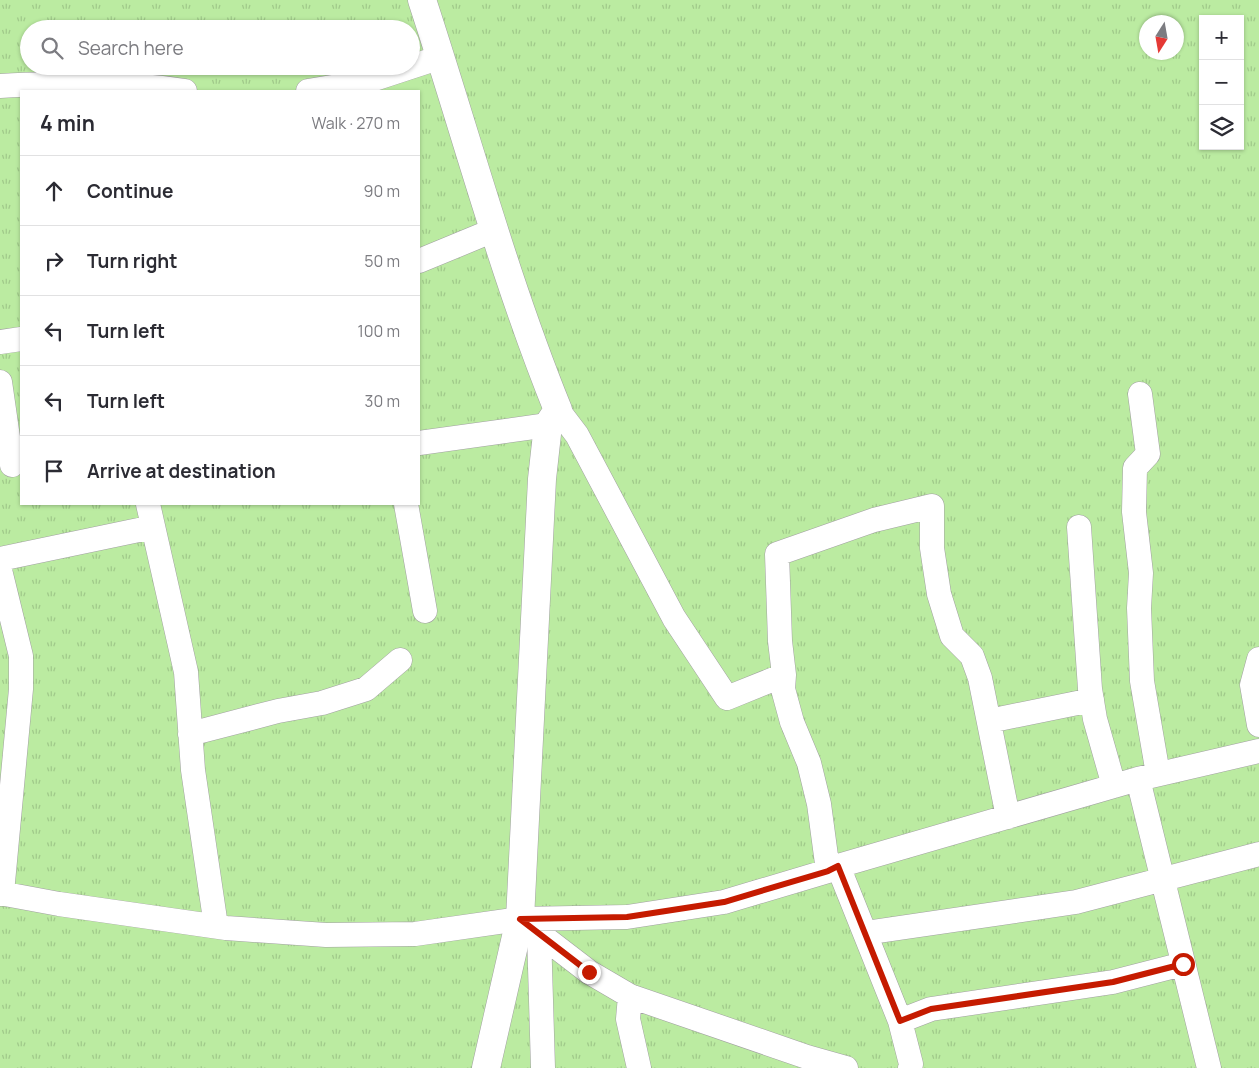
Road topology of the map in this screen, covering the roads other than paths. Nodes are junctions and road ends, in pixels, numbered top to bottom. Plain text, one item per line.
1 (422, 0) edge
2 (441, 57) junction
3 (420, 64) edge
4 (386, 75) edge
5 (0, 86) edge
6 (53, 87) edge
7 (178, 90) edge
8 (314, 90) edge
9 (494, 230) junction
10 (420, 261) edge
11 (20, 339) edge
12 (0, 342) edge
13 (0, 382) edge
14 (1140, 394) dead end
15 (553, 418) junction
16 (420, 443) edge
17 (12, 465) dead end
18 (406, 505) edge
19 (154, 511) edge
20 (1079, 527) dead end
21 (0, 559) edge
22 (0, 570) edge
23 (425, 611) dead end
24 (1259, 659) edge
25 (400, 660) dead end
26 (784, 675) junction
27 (1092, 700) junction
28 (989, 721) junction
29 (1259, 725) edge
30 (190, 734) junction
31 (1259, 751) edge
32 (1148, 777) junction
33 (1114, 786) junction
34 (1008, 817) junction
35 (1259, 854) edge
36 (833, 868) junction
37 (1164, 880) junction
38 (1, 893) edge
39 (216, 926) junction
40 (530, 926) junction
41 (865, 933) junction
42 (1183, 964) junction
43 (630, 996) junction
44 (900, 1021) junction
45 (486, 1068) edge
46 (543, 1068) edge
47 (639, 1068) edge
48 (846, 1068) edge
49 (910, 1068) edge
50 (1209, 1068) edge

1 - 2 street
2 - 3 street
2 - 9 street
4 - 8 street
5 - 6 street
6 - 7 street
9 - 10 street
9 - 15 street
11 - 12 street
13 - 17 street
14 - 32 street
15 - 16 street
15 - 26 street
15 - 40 street
18 - 23 street
19 - 21 street
19 - 30 street
20 - 27 street
22 - 38 street
24 - 29 street
25 - 30 street
26 - 28 street
26 - 36 street
27 - 28 street
27 - 33 street
28 - 34 street
30 - 39 street
31 - 32 street
32 - 33 street
32 - 37 street
33 - 34 street
34 - 36 street
35 - 37 street
36 - 40 street
36 - 41 street
37 - 41 street
37 - 42 street
38 - 39 street
39 - 40 street
40 - 43 street
40 - 45 street
40 - 46 street
41 - 44 street
42 - 44 street
42 - 50 street
43 - 47 street
43 - 48 street
44 - 49 street

